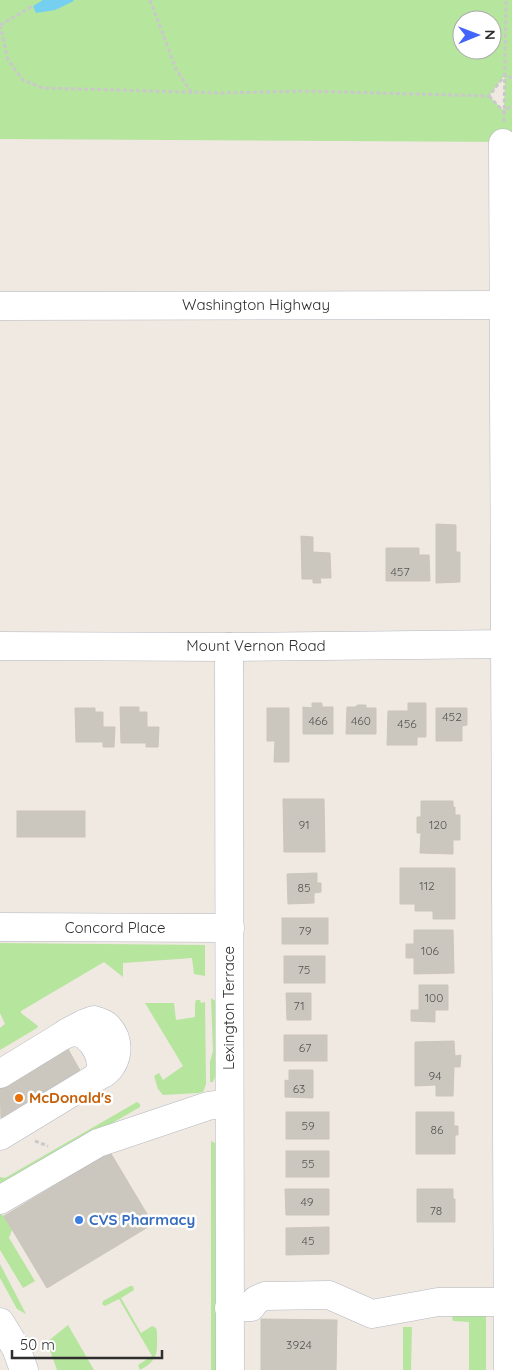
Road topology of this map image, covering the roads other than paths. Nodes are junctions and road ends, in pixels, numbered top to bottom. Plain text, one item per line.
1 (503, 143) road end
2 (508, 305) edge
3 (0, 306) edge
4 (509, 644) edge
5 (0, 646) edge
6 (229, 647) junction
7 (0, 927) edge
8 (230, 928) junction
9 (0, 1074) edge
10 (228, 1103) junction
11 (0, 1136) edge
12 (0, 1200) edge
13 (508, 1302) junction
14 (229, 1308) junction
15 (0, 1322) edge
16 (24, 1370) edge
17 (230, 1370) edge
18 (508, 1370) edge

1 - 2 street
2 - 3 street, Washington Highway
2 - 4 street
4 - 6 street, Mount Vernon Road
4 - 13 street
5 - 6 street, Mount Vernon Road
6 - 8 street, Lexington Terrace
7 - 8 street, Concord Place
8 - 10 street, Lexington Terrace
9 - 11 street
10 - 12 street
10 - 14 street, Lexington Terrace
13 - 14 street
13 - 18 street
14 - 17 street, Lexington Terrace
15 - 16 street

